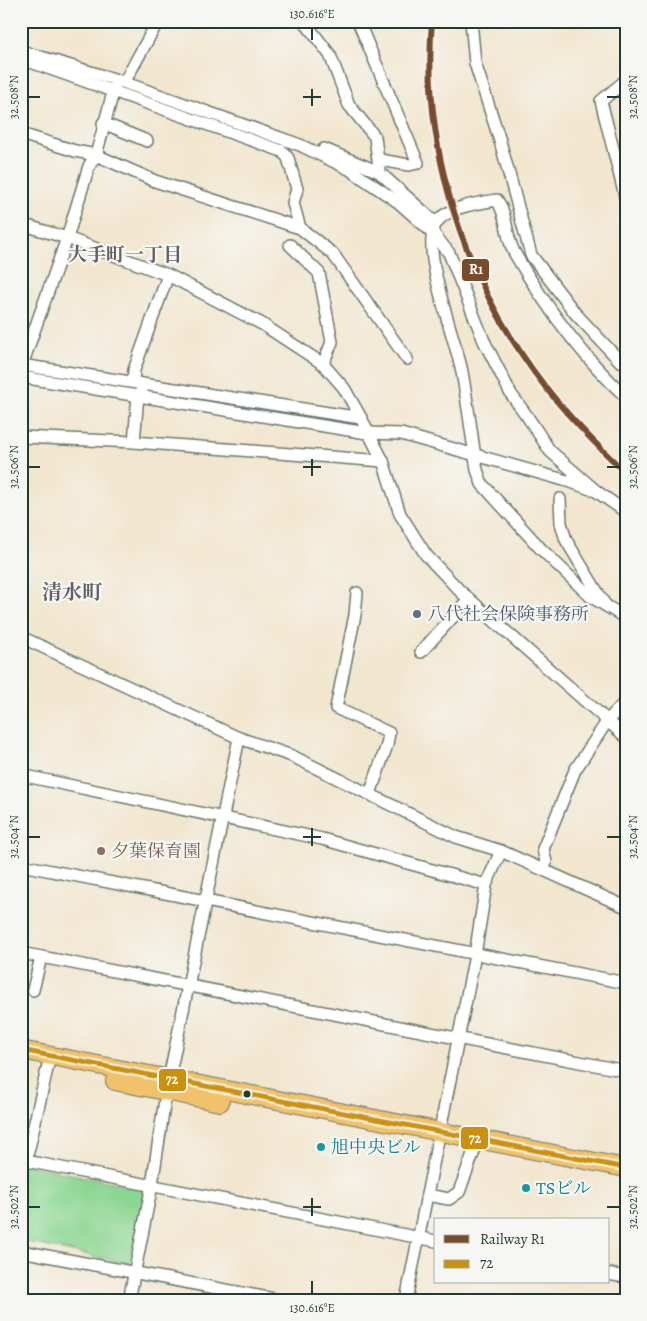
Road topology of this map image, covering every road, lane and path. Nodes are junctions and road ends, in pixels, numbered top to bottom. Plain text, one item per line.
1 (158, 21) edge
2 (304, 21) edge
3 (358, 21) edge
4 (472, 21) edge
5 (21, 43) edge
6 (21, 51) edge
7 (21, 58) edge
8 (626, 80) edge
9 (118, 82) junction
10 (103, 123) junction
11 (21, 134) edge
12 (147, 141) dead end
13 (96, 155) junction
14 (379, 166) junction
15 (626, 200) edge
16 (21, 224) edge
17 (300, 228) junction
18 (434, 228) junction
19 (67, 238) junction
20 (290, 245) dead end
21 (333, 254) junction
22 (319, 273) junction
23 (168, 275) junction
24 (407, 359) dead end
25 (626, 362) edge
26 (323, 364) junction
27 (22, 365) edge
28 (21, 377) edge
29 (136, 382) junction
30 (138, 395) junction
31 (626, 396) edge
32 (361, 418) junction
33 (362, 432) junction
34 (21, 437) edge
35 (134, 442) junction
36 (474, 453) junction
37 (557, 457) junction
38 (383, 461) junction
39 (541, 473) junction
40 (596, 492) junction
41 (560, 499) dead end
42 (626, 512) edge
43 (357, 593) dead end
44 (469, 599) junction
45 (604, 604) junction
46 (626, 618) edge
47 (21, 637) edge
48 (421, 652) dead end
49 (626, 701) edge
50 (608, 720) junction
51 (238, 738) junction
52 (626, 738) edge
53 (21, 775) edge
54 (370, 794) junction
55 (222, 816) junction
56 (501, 851) junction
57 (21, 865) edge
58 (544, 870) junction
59 (486, 885) junction
60 (205, 900) junction
61 (626, 907) edge
62 (21, 953) edge
63 (475, 954) junction
64 (41, 957) junction
65 (626, 983) edge
66 (188, 986) junction
67 (33, 990) dead end
68 (458, 1037) junction
69 (21, 1050) edge
70 (21, 1061) edge
71 (49, 1061) junction
72 (626, 1072) edge
73 (168, 1087) junction
74 (438, 1138) junction
75 (474, 1151) junction
76 (24, 1161) edge
77 (626, 1168) edge
78 (626, 1179) edge
79 (152, 1185) junction
80 (427, 1195) junction
81 (418, 1237) junction
82 (434, 1240) edge
83 (21, 1251) edge
84 (133, 1273) junction
85 (610, 1274) edge
86 (626, 1277) edge
87 (129, 1300) edge
88 (279, 1300) edge
89 (406, 1300) edge

1 - 9 street
2 - 14 street
3 - 14 street
4 - 25 street
5 - 9 street
6 - 9 street
7 - 9 street
8 - 15 street
9 - 10 street
9 - 14 street
9 - 17 street
9 - 18 street
10 - 12 street
10 - 13 street
11 - 13 street
13 - 17 street
13 - 19 street
14 - 18 street
16 - 19 street
17 - 21 street
18 - 31 street
18 - 36 street
18 - 37 street
19 - 23 street
19 - 27 street
20 - 22 street
21 - 22 street
21 - 24 street
22 - 26 street
23 - 26 street
23 - 29 street
26 - 32 street
27 - 29 street
28 - 30 street
29 - 30 street
29 - 32 street
30 - 33 street
30 - 35 street
32 - 33 street
33 - 36 street
33 - 38 street
34 - 35 street
35 - 38 street
36 - 39 street
36 - 45 street
37 - 39 street
37 - 40 street
38 - 44 street
39 - 40 street
40 - 42 street
41 - 45 street
43 - 54 street
44 - 48 street
44 - 50 street
45 - 46 street
47 - 51 street
49 - 50 street
50 - 52 street
50 - 58 street
51 - 54 street
51 - 55 street
53 - 55 street
54 - 56 street
55 - 59 street
55 - 60 street
56 - 58 street
56 - 59 street
57 - 60 street
58 - 61 street
59 - 63 street
60 - 63 street
60 - 66 street
62 - 64 street
63 - 65 street
63 - 68 street
64 - 66 street
64 - 67 street
66 - 68 street
66 - 73 street
68 - 72 street
68 - 74 street
69 - 71 highway
70 - 71 highway
71 - 73 highway
71 - 76 street
73 - 74 highway
73 - 79 street
74 - 75 highway
74 - 77 highway
74 - 80 street
75 - 78 highway
75 - 80 street
76 - 79 street
79 - 81 street
79 - 84 street
80 - 81 street
81 - 82 street
81 - 89 street
83 - 84 street
84 - 87 street
84 - 88 street
85 - 86 street

